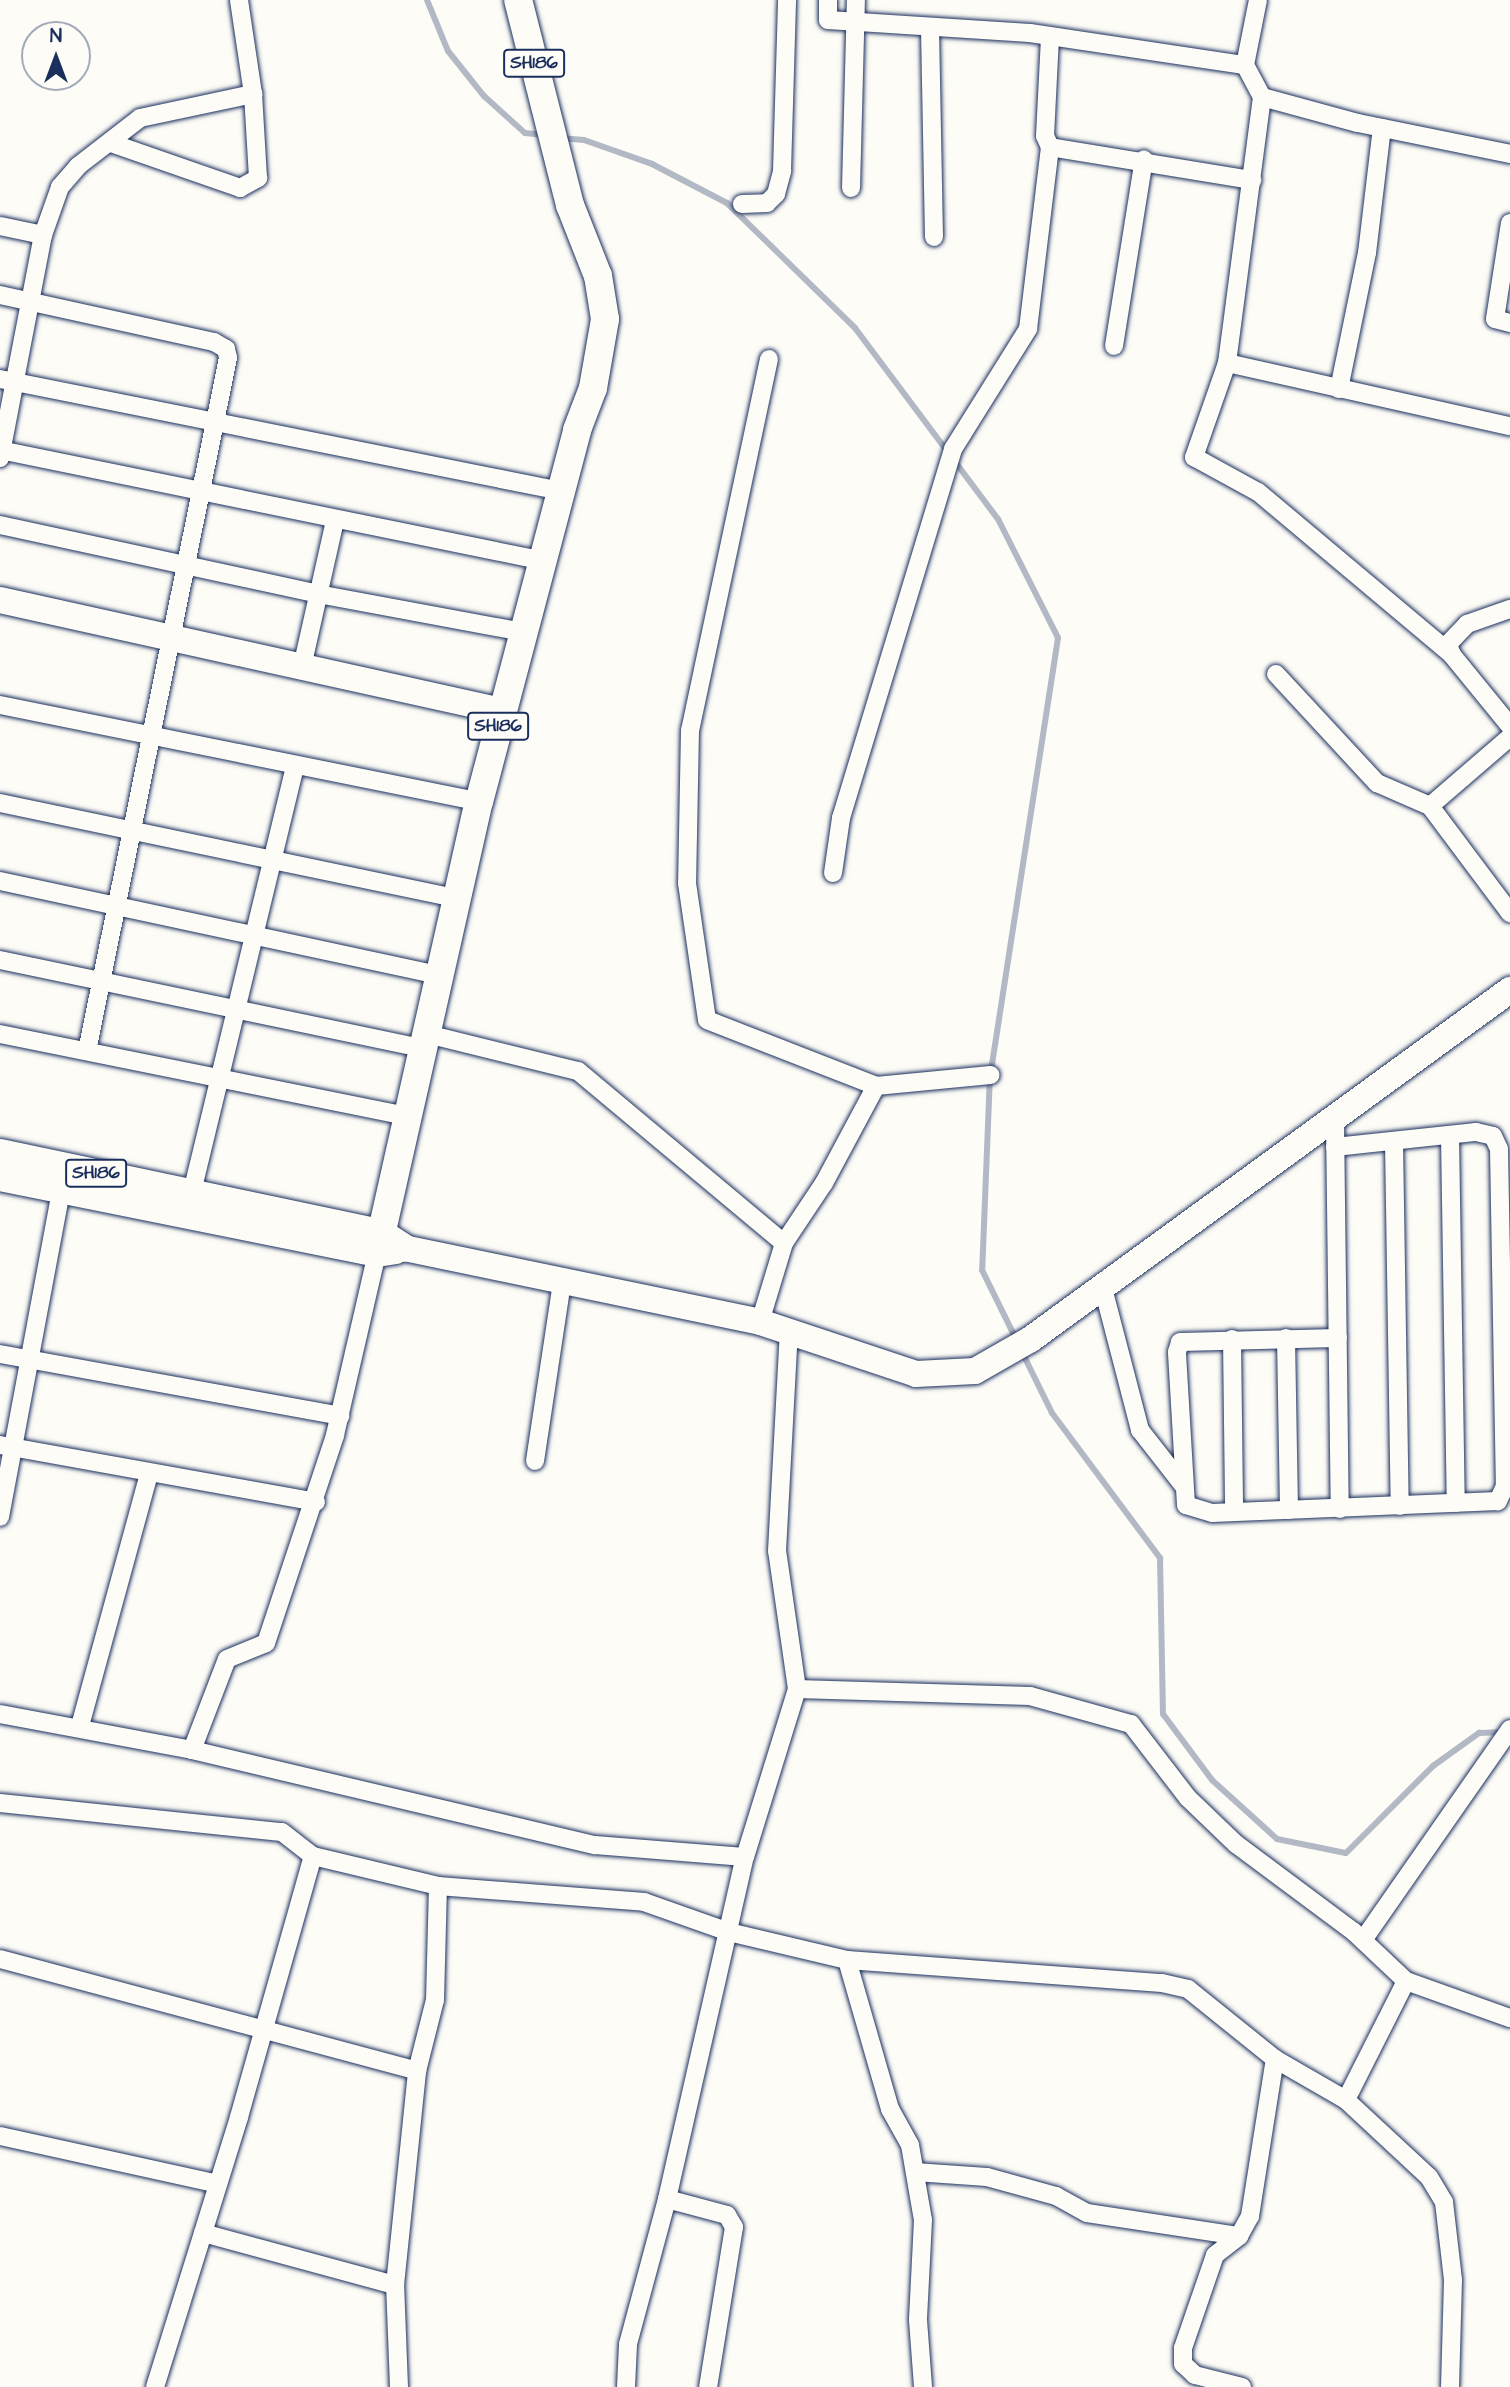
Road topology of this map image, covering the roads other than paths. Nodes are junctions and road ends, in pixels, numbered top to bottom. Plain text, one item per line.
1 (239, 0) edge
2 (518, 0) edge
3 (787, 0) edge
4 (828, 0) edge
5 (856, 0) edge
6 (1258, 0) edge
7 (856, 22) junction
8 (930, 29) junction
9 (1050, 36) junction
10 (1245, 65) junction
11 (253, 94) junction
12 (1262, 97) junction
13 (1382, 128) junction
14 (111, 144) junction
15 (1050, 147) junction
16 (1510, 154) edge
17 (1144, 159) junction
18 (1252, 180) junction
19 (851, 188) dead end
20 (742, 204) dead end
21 (1510, 223) edge
22 (0, 226) edge
23 (43, 235) junction
24 (934, 237) dead end
25 (0, 295) edge
26 (30, 301) junction
27 (1510, 323) edge
28 (1114, 345) dead end
29 (769, 359) dead end
30 (1227, 363) junction
31 (7, 380) edge
32 (1339, 389) junction
33 (216, 422) junction
34 (1510, 426) edge
35 (1, 453) edge
36 (202, 491) junction
37 (561, 491) junction
38 (335, 521) junction
39 (0, 525) edge
40 (544, 561) junction
41 (187, 563) junction
42 (318, 594) junction
43 (0, 600) edge
44 (1510, 609) edge
45 (524, 632) junction
46 (172, 638) junction
47 (1452, 655) junction
48 (302, 667) junction
49 (1276, 674) dead end
50 (0, 705) edge
51 (502, 711) junction
52 (1510, 726) edge
53 (152, 736) junction
54 (1510, 737) edge
55 (295, 765) junction
56 (479, 802) junction
57 (0, 803) edge
58 (1430, 806) junction
59 (132, 834) junction
60 (272, 860) junction
61 (833, 873) dead end
62 (0, 881) edge
63 (456, 898) junction
64 (117, 906) junction
65 (1510, 913) edge
66 (254, 936) junction
67 (0, 960) edge
68 (437, 975) junction
69 (101, 981) junction
70 (1510, 990) edge
71 (237, 1010) junction
72 (0, 1034) edge
73 (421, 1041) junction
74 (87, 1051) junction
75 (990, 1075) dead end
76 (220, 1078) junction
77 (876, 1086) junction
78 (406, 1116) junction
79 (1335, 1121) junction
80 (1450, 1136) junction
81 (1394, 1142) junction
82 (1335, 1147) junction
83 (0, 1153) edge
84 (0, 1177) edge
85 (61, 1190) junction
86 (192, 1192) junction
87 (784, 1243) junction
88 (387, 1245) junction
89 (562, 1282) junction
90 (1103, 1288) junction
91 (760, 1322) junction
92 (789, 1332) junction
93 (1286, 1338) junction
94 (1338, 1338) junction
95 (1232, 1339) junction
96 (0, 1354) edge
97 (32, 1360) junction
98 (341, 1416) junction
99 (7, 1446) edge
100 (535, 1461) dead end
101 (149, 1473) junction
102 (1183, 1485) junction
103 (316, 1502) junction
104 (1456, 1503) junction
105 (1400, 1506) junction
106 (1340, 1509) junction
107 (1289, 1510) junction
108 (1234, 1512) junction
109 (0, 1517) edge
110 (797, 1689) junction
111 (0, 1714) edge
112 (80, 1726) junction
113 (1510, 1729) edge
114 (192, 1750) junction
115 (0, 1803) edge
116 (313, 1856) junction
117 (745, 1857) junction
118 (439, 1886) junction
119 (729, 1932) junction
120 (1363, 1940) junction
121 (0, 1959) edge
122 (847, 1960) junction
123 (1406, 1980) junction
124 (1510, 2018) edge
125 (264, 2032) junction
126 (1275, 2059) junction
127 (417, 2071) junction
128 (1346, 2100) junction
129 (0, 2136) edge
130 (915, 2172) junction
131 (218, 2184) junction
132 (667, 2199) junction
133 (203, 2233) junction
134 (1239, 2236) junction
135 (395, 2285) junction
136 (155, 2387) edge
137 (399, 2387) edge
138 (626, 2387) edge
139 (708, 2387) edge
140 (923, 2387) edge
141 (1242, 2387) edge
142 (1450, 2387) edge

1 - 11 street
2 - 37 main road, SH186
3 - 20 street
4 - 7 street
5 - 7 street
6 - 10 street
7 - 8 street
7 - 19 street
8 - 9 street
8 - 24 street
9 - 10 street
9 - 15 street
10 - 12 street
11 - 14 street
11 - 14 street
12 - 13 street
12 - 18 street
13 - 16 street
13 - 32 street
14 - 23 street
15 - 17 street
15 - 61 street
17 - 18 street
17 - 28 street
18 - 30 street
21 - 27 street
22 - 23 street
23 - 26 street
25 - 26 street
26 - 31 street
26 - 33 street
29 - 77 street
30 - 32 street
30 - 47 street
31 - 33 street
31 - 35 street
32 - 34 street
33 - 36 street
33 - 37 street
35 - 36 street
36 - 38 street
36 - 41 street
37 - 40 main road, SH186
38 - 40 street
38 - 42 street
39 - 41 street
40 - 45 main road, SH186
41 - 42 street
41 - 46 street
42 - 45 street
42 - 48 street
43 - 46 main road
44 - 47 street
45 - 51 main road, SH186
46 - 48 main road
46 - 53 street
47 - 52 street
48 - 51 main road
49 - 58 street
50 - 53 street
51 - 56 main road, SH186
53 - 55 street
53 - 59 street
54 - 58 street
55 - 56 street
55 - 60 street
56 - 63 main road, SH186
57 - 59 street
58 - 65 street
59 - 60 street
59 - 64 street
60 - 63 street
60 - 66 street
62 - 64 street
63 - 68 main road, SH186
64 - 66 street
64 - 69 street
66 - 68 street
66 - 71 street
67 - 69 street
68 - 73 main road, SH186
69 - 71 street
69 - 74 street
70 - 79 main road
71 - 73 street
71 - 76 street
72 - 74 street
73 - 78 main road, SH186
73 - 87 street
74 - 76 street
75 - 77 street
76 - 78 street
76 - 86 street
77 - 87 street
78 - 88 main road, SH186
79 - 82 street
79 - 90 main road
80 - 81 street
80 - 104 street
80 - 104 street
81 - 82 street
81 - 105 street
82 - 94 street
83 - 86 main road, SH186
84 - 85 main road
85 - 88 main road
85 - 97 street
86 - 88 main road, SH186
87 - 91 street
88 - 89 main road
88 - 98 street
89 - 91 main road
89 - 100 street
90 - 92 main road
90 - 102 street
91 - 92 main road
92 - 110 street
93 - 94 street
93 - 95 street
93 - 107 street
94 - 106 street
95 - 102 street
95 - 108 street
96 - 97 street
97 - 98 street
97 - 99 street
98 - 103 street
99 - 101 street
99 - 109 street
101 - 103 street
101 - 112 street
102 - 108 street
103 - 114 street
104 - 105 street
105 - 106 street
106 - 107 street
107 - 108 street
110 - 117 street
110 - 120 street
111 - 112 street
112 - 114 street
113 - 120 street
114 - 117 street
115 - 116 street
116 - 118 street
116 - 125 street
117 - 119 street
118 - 119 street
118 - 127 street
119 - 122 street
119 - 132 street
120 - 123 street
121 - 125 street
122 - 126 street
122 - 130 street
123 - 124 street
123 - 128 street
125 - 127 street
125 - 131 street
126 - 128 street
126 - 134 street
127 - 135 street
128 - 142 street
129 - 131 street
130 - 134 street
130 - 140 street
131 - 133 street
132 - 138 street
132 - 139 street
133 - 135 street
133 - 136 street
134 - 141 street
135 - 137 street

